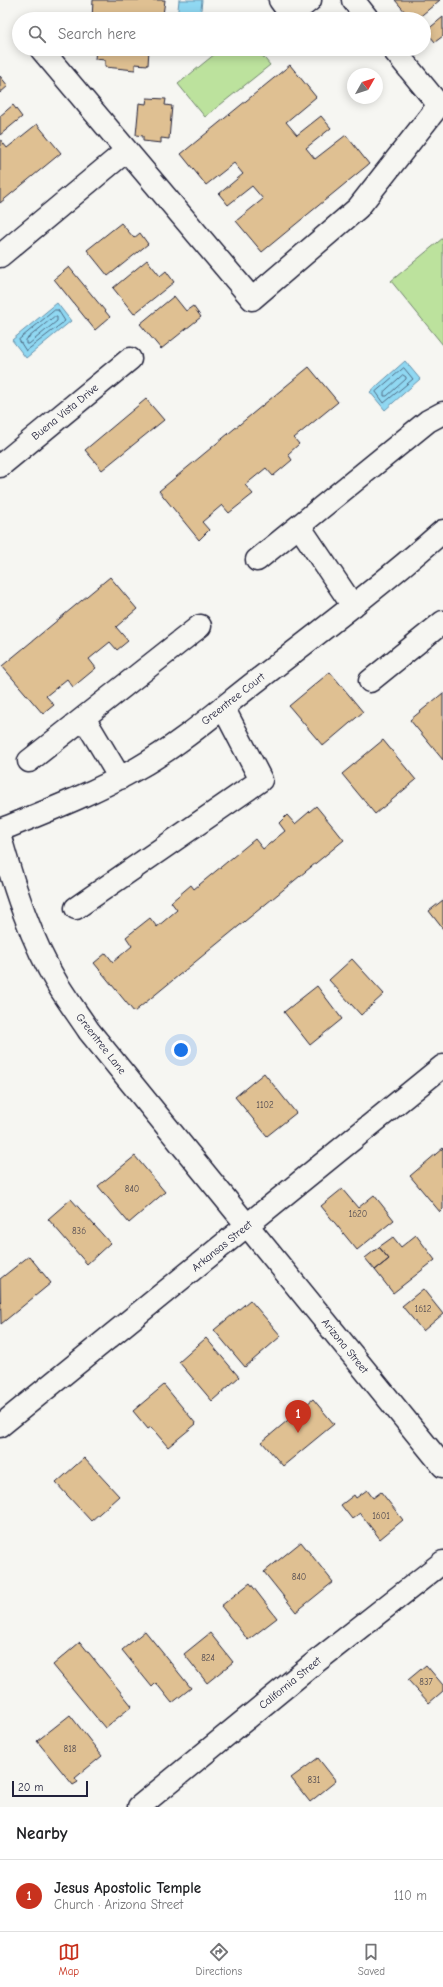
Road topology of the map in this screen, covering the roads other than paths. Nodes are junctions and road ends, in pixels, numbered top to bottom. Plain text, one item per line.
1 (280, 0) edge
2 (310, 0) edge
3 (353, 0) edge
4 (290, 12) edge
5 (296, 12) edge
6 (362, 12) edge
7 (47, 56) edge
8 (399, 56) edge
9 (126, 151) junction
10 (0, 256) edge
11 (130, 359) dead end
12 (443, 413) edge
13 (0, 466) edge
14 (299, 526) junction
15 (443, 531) edge
16 (257, 560) dead end
17 (353, 606) junction
18 (443, 622) edge
19 (200, 626) dead end
20 (370, 681) dead end
21 (223, 707) junction
22 (84, 718) junction
23 (29, 761) dead end
24 (120, 778) junction
25 (0, 830) edge
26 (0, 837) edge
27 (76, 908) dead end
28 (443, 1066) edge
29 (247, 1225) junction
30 (0, 1426) edge
31 (443, 1466) edge
32 (443, 1562) edge
33 (139, 1807) edge

1 - 4 street
2 - 5 street
3 - 6 street
7 - 9 street
8 - 9 street
9 - 10 street
11 - 13 street, Buena Vista Drive
12 - 14 street
14 - 16 street
14 - 17 street
15 - 17 street, Greentree Court
17 - 21 street, Greentree Court
18 - 20 street
19 - 22 street
21 - 24 street, Greentree Court
21 - 27 street
22 - 23 street
22 - 24 street
24 - 25 street, Greentree Court
26 - 29 street, Greentree Lane
28 - 29 street, Arkansas Street
29 - 30 street, Arkansas Street
29 - 31 street, Arizona Street
32 - 33 street, California Street

